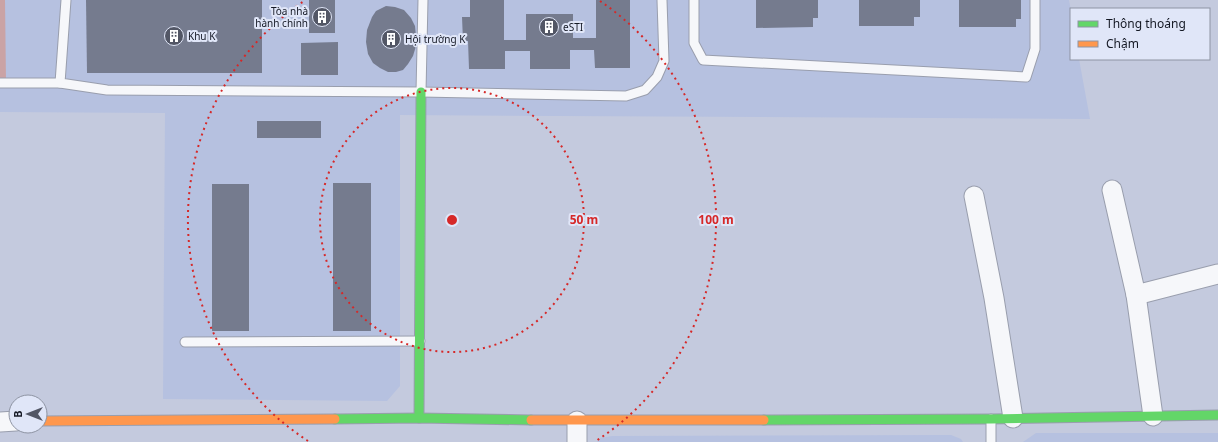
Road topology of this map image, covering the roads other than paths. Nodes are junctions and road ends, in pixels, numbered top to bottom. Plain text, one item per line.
1 (66, 0) edge
2 (423, 0) edge
3 (662, 0) edge
4 (694, 0) edge
5 (1035, 0) edge
6 (0, 83) edge
7 (60, 83) junction
8 (421, 92) junction
9 (1112, 190) dead end
10 (974, 196) dead end
11 (1218, 274) edge
12 (1136, 295) junction
13 (420, 341) junction
14 (185, 342) dead end
15 (1218, 415) edge
16 (1152, 416) junction
17 (419, 418) junction
18 (1013, 418) junction
19 (991, 419) junction
20 (48, 421) edge
21 (577, 421) junction
22 (577, 442) edge
23 (991, 442) edge

1 - 7 lane
2 - 8 lane
3 - 8 lane
4 - 5 lane
6 - 7 lane
7 - 8 lane
8 - 13 street
9 - 12 street
10 - 18 street
11 - 12 street
12 - 16 street
13 - 14 lane
13 - 17 street
15 - 16 street
16 - 18 street
17 - 20 street
17 - 21 street
18 - 19 street
19 - 21 street
19 - 23 lane
21 - 22 street

